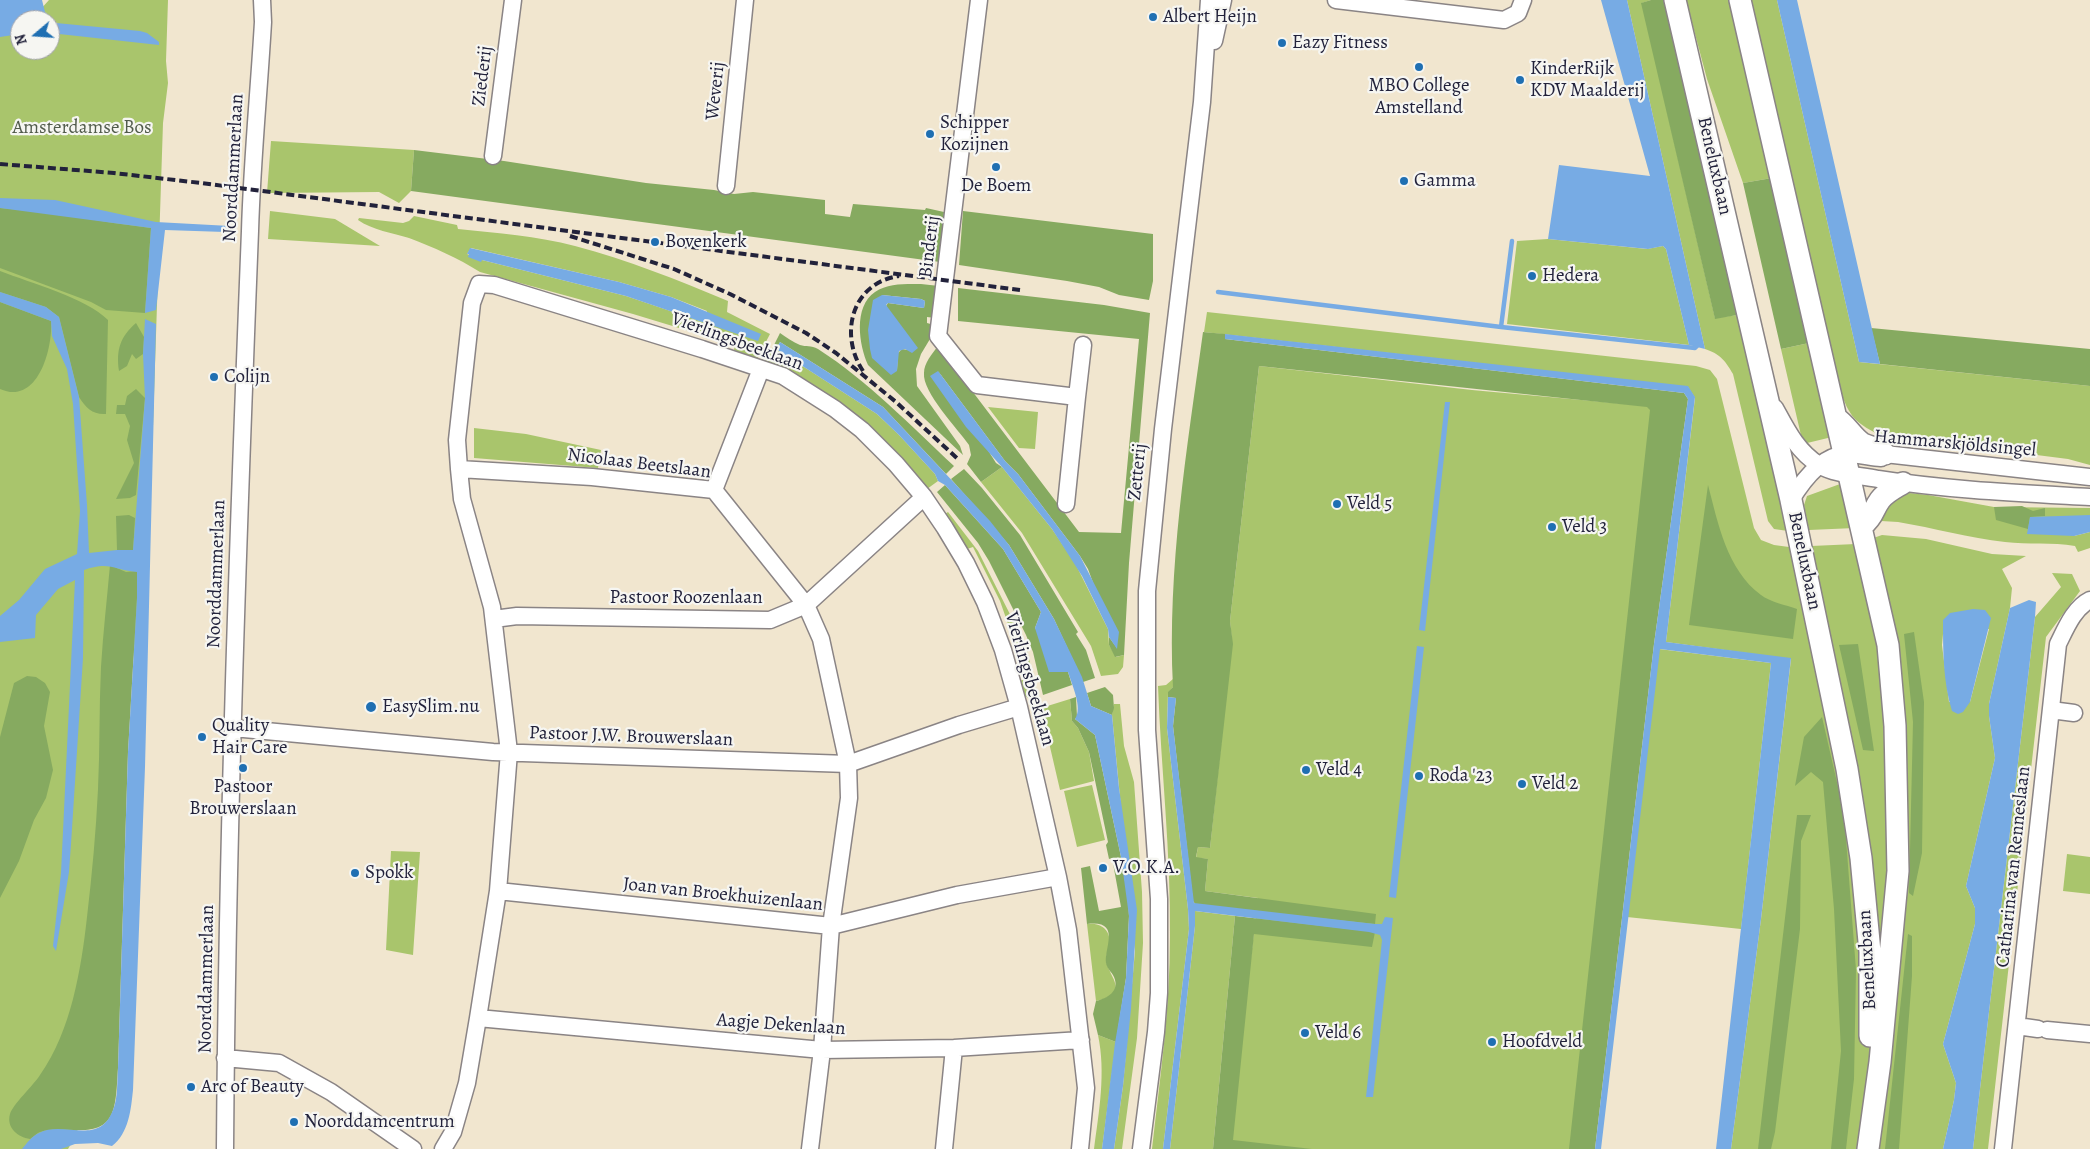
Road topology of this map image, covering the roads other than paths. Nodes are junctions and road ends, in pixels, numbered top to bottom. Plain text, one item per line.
1 (262, 0) edge
2 (513, 0) edge
3 (745, 0) edge
4 (979, 0) edge
5 (1209, 0) edge
6 (1223, 0) edge
7 (1336, 0) edge
8 (1523, 0) edge
9 (1674, 0) edge
10 (1740, 0) edge
11 (1362, 2) edge
12 (1400, 4) edge
13 (1202, 102) junction
14 (493, 156) dead end
15 (726, 186) dead end
16 (1083, 345) dead end
17 (761, 369) junction
18 (1764, 389) junction
19 (1077, 397) junction
20 (1836, 417) junction
21 (1885, 454) junction
22 (1847, 464) junction
23 (1819, 465) junction
24 (459, 469) junction
25 (2090, 477) edge
26 (1903, 483) junction
27 (714, 490) junction
28 (924, 497) junction
29 (2090, 497) edge
30 (1791, 500) junction
31 (1066, 504) dead end
32 (1862, 526) junction
33 (2090, 600) edge
34 (806, 605) junction
35 (494, 619) junction
36 (1020, 707) junction
37 (2051, 710) junction
38 (2082, 714) edge
39 (233, 728) junction
40 (509, 752) junction
41 (848, 764) junction
42 (1058, 877) junction
43 (498, 890) junction
44 (831, 926) junction
45 (478, 1018) junction
46 (2017, 1026) junction
47 (2090, 1034) edge
48 (1082, 1040) junction
49 (954, 1048) junction
50 (822, 1050) junction
51 (225, 1058) junction
52 (1869, 1140) edge
53 (225, 1149) edge
54 (413, 1149) edge
55 (443, 1149) edge
56 (810, 1149) edge
57 (944, 1149) edge
58 (1080, 1149) edge
59 (1141, 1149) edge
60 (2003, 1149) edge

1 - 39 street, Noorddammerlaan
2 - 14 street, Ziederij
3 - 15 street, Weverij
4 - 19 street, Binderij
5 - 13 street, Zetterij
6 - 13 street, Zetterij
7 - 11 street
8 - 12 street
9 - 18 main road, Beneluxbaan
10 - 20 main road, Beneluxbaan
11 - 12 street
13 - 59 street, Zetterij
16 - 19 street
17 - 24 street, Vierlingsbeeklaan
17 - 27 street
17 - 28 street, Vierlingsbeeklaan
18 - 23 street
18 - 30 main road, Beneluxbaan
19 - 31 street
20 - 21 main road
20 - 22 main road, Beneluxbaan
21 - 22 street, Hammarskjöldsingel
21 - 25 street, Hammarskjöldsingel
22 - 23 street, Hammarskjöldsingel
22 - 26 street
22 - 32 main road, Beneluxbaan
23 - 30 street, Hammarskjöldsingel
24 - 27 street, Nicolaas Beetslaan
24 - 35 street
26 - 29 street
26 - 32 main road
27 - 34 street, Nicolaas Beetslaan
28 - 34 street, Pastoor Roozenlaan
28 - 36 street, Vierlingsbeeklaan
30 - 52 main road, Beneluxbaan
32 - 52 main road, Beneluxbaan
33 - 37 street, Catharina van Renneslaan
34 - 35 street, Pastoor Roozenlaan
34 - 41 street, Nicolaas Beetslaan
35 - 40 street
36 - 41 street, Pastoor J.W. Brouwerslaan
36 - 42 street, Vierlingsbeeklaan
37 - 38 street
37 - 46 street, Catharina van Renneslaan
39 - 40 street, Pastoor J.W. Brouwerslaan
39 - 51 street, Noorddammerlaan
40 - 41 street, Pastoor J.W. Brouwerslaan
40 - 43 street
41 - 44 street, Nicolaas Beetslaan
42 - 44 street, Joan van Broekhuizenlaan
42 - 48 street, Vierlingsbeeklaan
43 - 44 street, Joan van Broekhuizenlaan
43 - 45 street
44 - 50 street, Nicolaas Beetslaan
45 - 50 street, Aagje Dekenlaan
45 - 55 street
46 - 47 street
46 - 60 street, Catharina van Renneslaan
48 - 49 street, Aagje Dekenlaan
48 - 58 street, Vierlingsbeeklaan
49 - 50 street, Aagje Dekenlaan
49 - 57 street
50 - 56 street, Nicolaas Beetslaan
51 - 53 street, Noorddammerlaan
51 - 54 street

